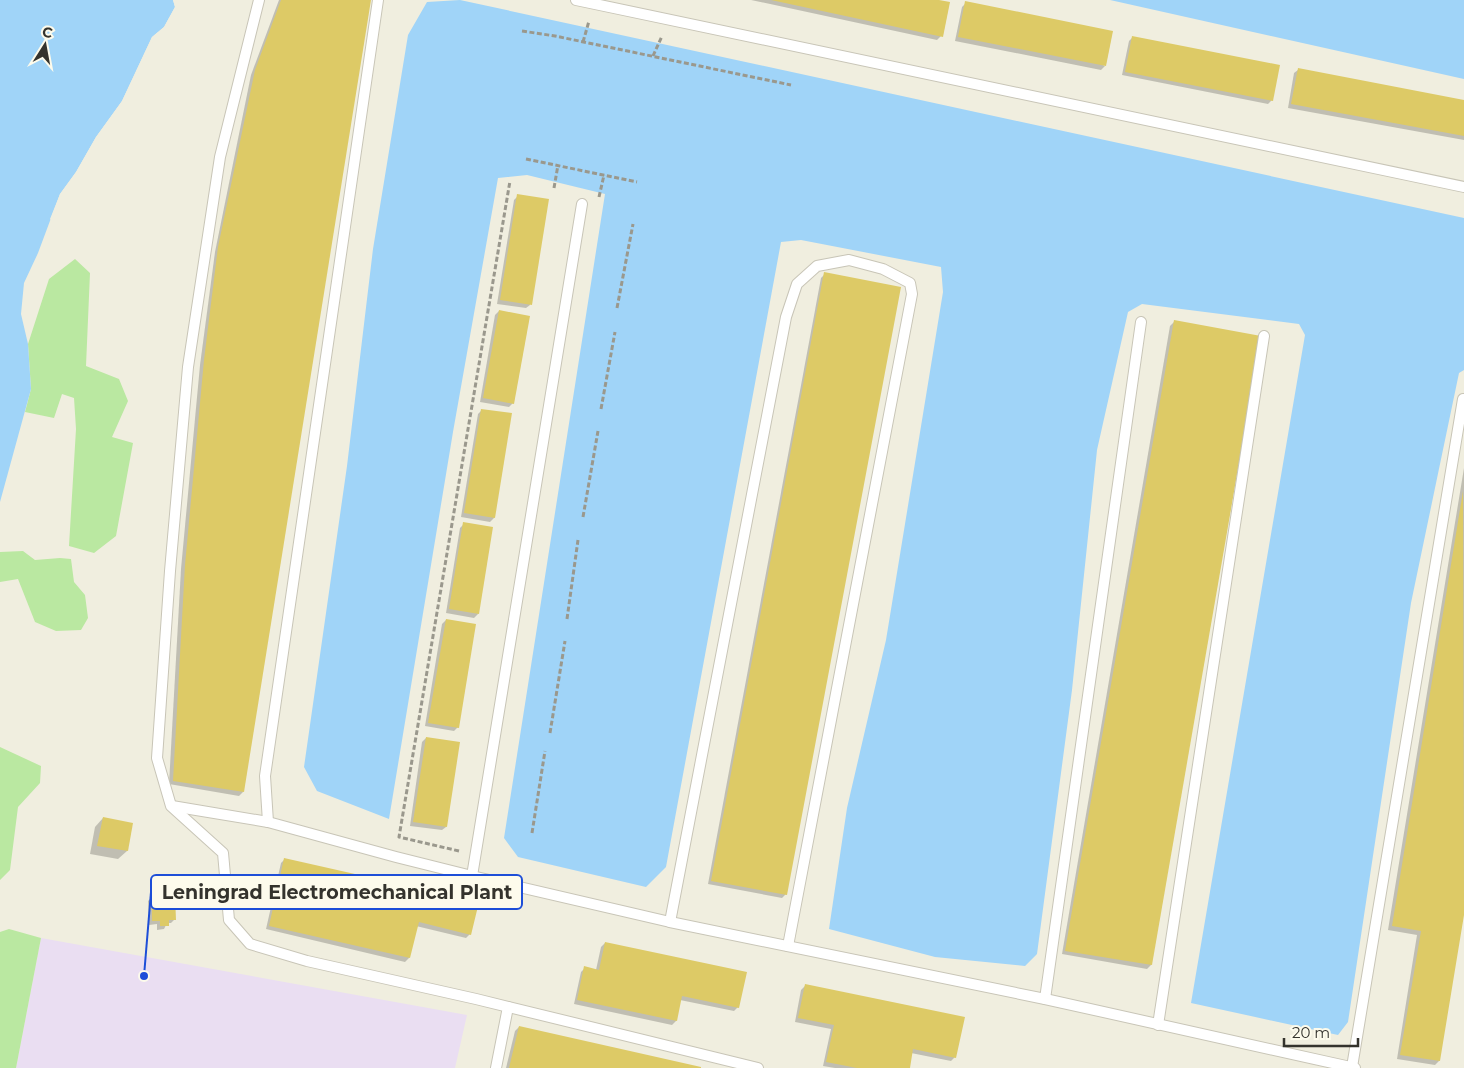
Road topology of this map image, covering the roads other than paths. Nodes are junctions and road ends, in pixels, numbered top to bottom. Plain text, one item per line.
1 (259, 0) edge
2 (378, 0) edge
3 (576, 0) edge
4 (1464, 187) edge
5 (582, 204) dead end
6 (1141, 322) dead end
7 (1264, 336) dead end
8 (1463, 399) dead end
9 (171, 806) junction
10 (268, 822) junction
11 (472, 876) junction
12 (670, 922) junction
13 (788, 946) junction
14 (1044, 999) junction
15 (508, 1007) junction
16 (1158, 1025) junction
17 (496, 1068) edge
18 (758, 1068) edge
19 (1354, 1068) edge

1 - 9 lane
2 - 10 lane
3 - 4 lane
5 - 11 lane
6 - 14 lane
7 - 16 lane
8 - 19 lane
9 - 10 lane
9 - 15 lane
10 - 11 lane
11 - 12 lane
12 - 13 lane
12 - 13 lane
13 - 14 lane
14 - 16 lane
15 - 17 lane
15 - 18 lane
16 - 19 lane

